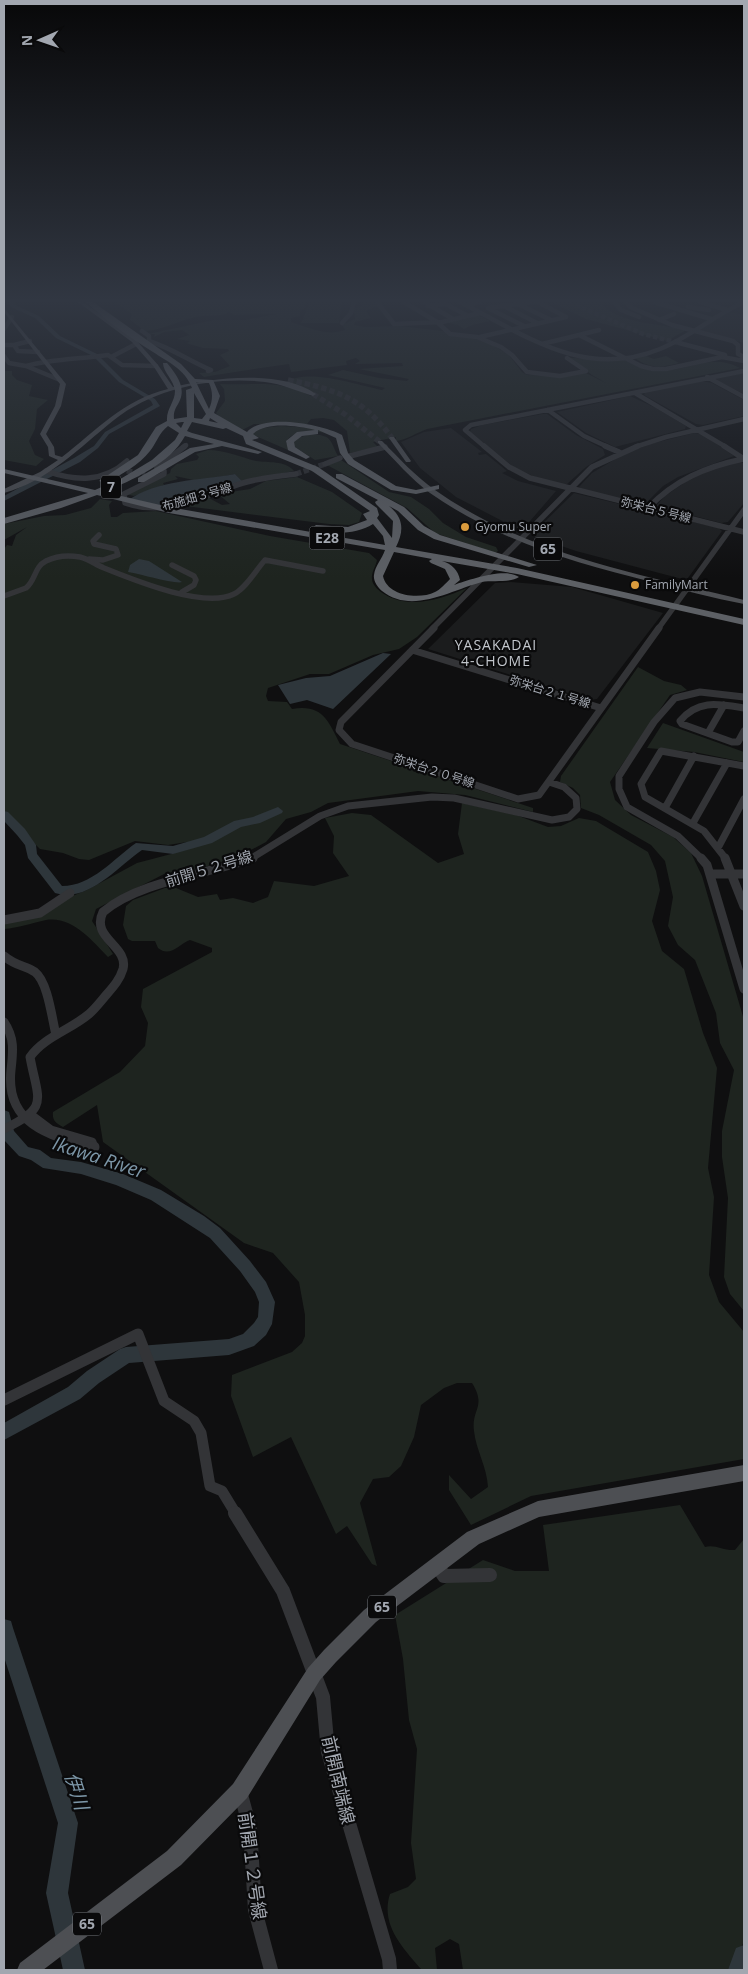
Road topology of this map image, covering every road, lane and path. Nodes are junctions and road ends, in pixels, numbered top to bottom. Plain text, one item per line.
1 (61, 394) edge
2 (149, 394) edge
3 (172, 394) edge
4 (177, 394) edge
5 (185, 394) edge
6 (191, 394) edge
7 (197, 394) edge
8 (217, 394) edge
9 (624, 394) edge
10 (638, 394) edge
11 (548, 410) junction
12 (189, 413) junction
13 (744, 419) edge
14 (221, 424) junction
15 (699, 429) junction
16 (168, 434) dead end
17 (245, 434) junction
18 (392, 438) tunnel mouth
19 (163, 441) dead end
20 (382, 444) joint
21 (186, 445) dead end
22 (619, 452) junction
23 (350, 456) dead end
24 (340, 458) dead end
25 (60, 459) junction
26 (744, 459) edge
27 (278, 460) junction
28 (127, 461) dead end
29 (325, 464) tunnel mouth
30 (4, 466) edge
31 (160, 469) junction
32 (4, 471) edge
33 (146, 471) junction
34 (48, 472) junction
35 (296, 474) tunnel mouth
36 (124, 476) junction
37 (104, 477) joint
38 (328, 477) junction
39 (4, 487) edge
40 (434, 489) junction
41 (569, 489) junction
42 (4, 491) edge
43 (388, 501) junction
44 (648, 508) junction
45 (173, 509) junction
46 (744, 510) edge
47 (39, 512) junction
48 (4, 518) edge
49 (731, 529) junction
50 (744, 532) edge
51 (291, 533) junction
52 (99, 535) dead end
53 (522, 538) junction
54 (396, 541) junction
55 (391, 555) junction
56 (87, 559) junction
57 (488, 563) junction
58 (172, 565) dead end
59 (324, 570) dead end
60 (605, 584) junction
61 (587, 585) junction
62 (689, 586) junction
63 (182, 592) junction
64 (4, 596) edge
65 (744, 597) edge
66 (744, 602) edge
67 (744, 618) edge
68 (744, 622) edge
69 (412, 650) junction
70 (744, 697) edge
71 (724, 706) junction
72 (601, 708) junction
73 (744, 708) edge
74 (744, 732) edge
75 (708, 733) junction
76 (694, 756) junction
77 (727, 763) junction
78 (744, 766) edge
79 (548, 782) junction
80 (744, 799) edge
81 (665, 808) junction
82 (693, 823) junction
83 (720, 846) junction
84 (712, 874) junction
85 (734, 874) junction
86 (744, 874) edge
87 (70, 893) dead end
88 (744, 906) edge
89 (4, 920) edge
90 (4, 956) edge
91 (744, 989) edge
92 (4, 1022) edge
93 (56, 1035) junction
94 (34, 1112) junction
95 (4, 1129) edge
96 (153, 1377) joint
97 (4, 1400) edge
98 (744, 1473) edge
99 (437, 1565) junction
100 (490, 1575) dead end
101 (314, 1674) junction
102 (240, 1791) junction
103 (27, 1970) edge
104 (271, 1970) edge
105 (390, 1970) edge

1 - 25 main road
2 - 25 main road
3 - 16 highway
4 - 27 highway
5 - 12 highway, 7
6 - 12 highway, 7
7 - 14 highway
8 - 33 highway
9 - 11 street
10 - 15 street
11 - 22 street
11 - 41 street, 弥栄台５号線
12 - 33 highway, 7
12 - 36 highway, 7
13 - 15 street, 弥栄台２０号線
14 - 17 highway
14 - 48 highway
15 - 22 street, 弥栄台２０号線
15 - 26 street
17 - 38 highway
17 - 40 highway
18 - 40 main road, 65
19 - 36 highway
20 - 23 street
20 - 40 main road, 65
21 - 31 street
22 - 41 street, 弥栄台２０号線
24 - 29 street
25 - 34 main road
25 - 39 main road
26 - 44 street
27 - 38 highway
27 - 47 highway
28 - 37 street
30 - 45 highway, E28
31 - 33 street
31 - 35 street, 布施畑３号線
32 - 45 highway, E28
33 - 47 highway, 7
34 - 37 street
34 - 42 main road
36 - 48 highway, 7
38 - 40 highway
38 - 43 highway
38 - 45 highway
38 - 54 highway
38 - 54 highway
40 - 53 main road, 65
41 - 44 street, 弥栄台５号線
41 - 53 street, 弥栄台２０号線
43 - 54 highway
43 - 60 highway
44 - 49 street, 弥栄台５号線
45 - 51 highway, E28
45 - 57 highway, E28
46 - 49 street
47 - 48 highway, 7
49 - 50 street, 弥栄台５号線
49 - 62 street
51 - 55 highway
51 - 57 highway, E28
52 - 56 street
53 - 62 main road, 65
53 - 69 street, 弥栄台２０号線
54 - 55 highway
55 - 61 highway
56 - 63 street
56 - 64 street
57 - 60 highway, E28
57 - 61 highway, E28
58 - 63 street
59 - 63 street
60 - 67 highway, E28
61 - 68 highway, E28
62 - 65 main road, 65
62 - 66 main road, 65
62 - 72 street, 弥栄台２０号線
69 - 72 street, 弥栄台２１号線
69 - 79 street, 弥栄台２０号線
70 - 84 street
71 - 73 street
71 - 75 street
71 - 75 street
72 - 79 street, 弥栄台２０号線
74 - 75 street
76 - 77 street
76 - 81 street
76 - 81 street
77 - 78 street
77 - 82 street
79 - 93 street, 前開５２号線
80 - 83 street
81 - 82 street
82 - 83 street
83 - 85 street
84 - 85 street
84 - 91 street
85 - 86 street
85 - 88 street
87 - 89 street
90 - 93 street
92 - 94 street
93 - 94 street, 前開５２号線
94 - 95 street
96 - 97 street
96 - 101 street, 前開南端線
98 - 99 main road, 65
99 - 100 street
99 - 101 main road, 65
101 - 102 main road, 65
101 - 105 street, 前開南端線
102 - 103 main road, 65
102 - 104 street, 前開１２号線

